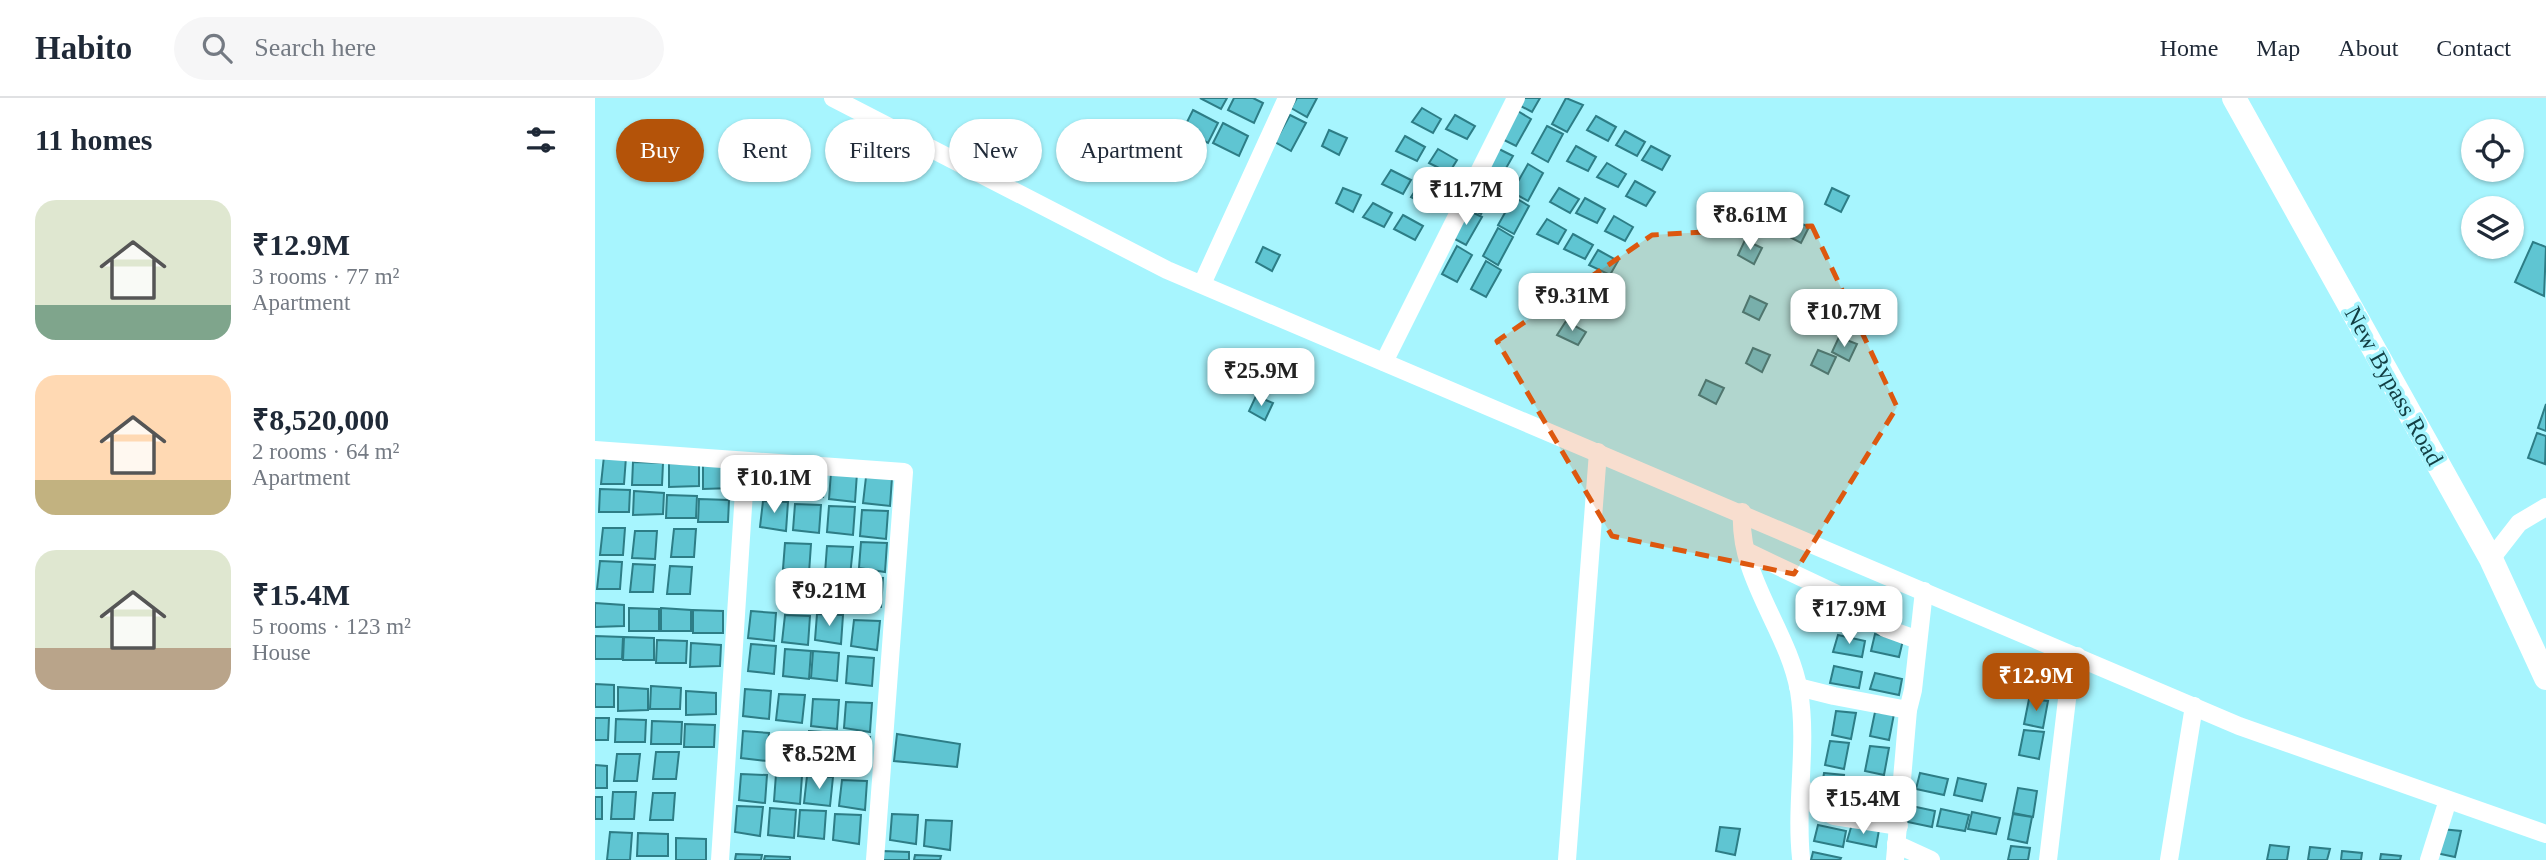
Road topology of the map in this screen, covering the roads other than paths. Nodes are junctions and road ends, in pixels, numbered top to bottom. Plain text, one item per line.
1 (833, 98) edge
2 (1287, 98) edge
3 (1516, 98) edge
4 (2234, 98) edge
5 (1202, 284) junction
6 (1384, 362) junction
7 (595, 450) edge
8 (1598, 452) junction
9 (746, 461) junction
10 (2546, 507) edge
11 (1742, 512) junction
12 (1746, 551) junction
13 (2491, 559) junction
14 (1924, 591) junction
15 (1918, 640) junction
16 (2077, 656) junction
17 (2546, 678) edge
18 (1798, 687) junction
19 (2194, 706) junction
20 (1908, 710) junction
21 (1801, 785) junction
22 (2448, 800) junction
23 (2546, 834) edge
24 (1897, 843) edge
25 (1801, 858) dead end
26 (720, 860) edge
27 (876, 860) edge
28 (1567, 860) edge
29 (1931, 860) edge
30 (2048, 860) edge
31 (2169, 860) edge
32 (2429, 860) edge

1 - 5 street
2 - 5 street
3 - 6 street
4 - 13 main road, New Bypass Road
5 - 6 street
6 - 8 street
7 - 9 street
8 - 11 street
8 - 28 street
9 - 26 street
9 - 27 street
10 - 13 street
11 - 12 street
11 - 14 street
12 - 15 street
12 - 18 street
13 - 17 main road, New Bypass Road
14 - 15 street
14 - 16 street
15 - 20 street
16 - 19 street
16 - 30 street
18 - 20 street
18 - 21 street
19 - 22 street
19 - 31 street
20 - 24 street
21 - 24 street
21 - 25 street
22 - 23 street
22 - 32 street
24 - 29 street

